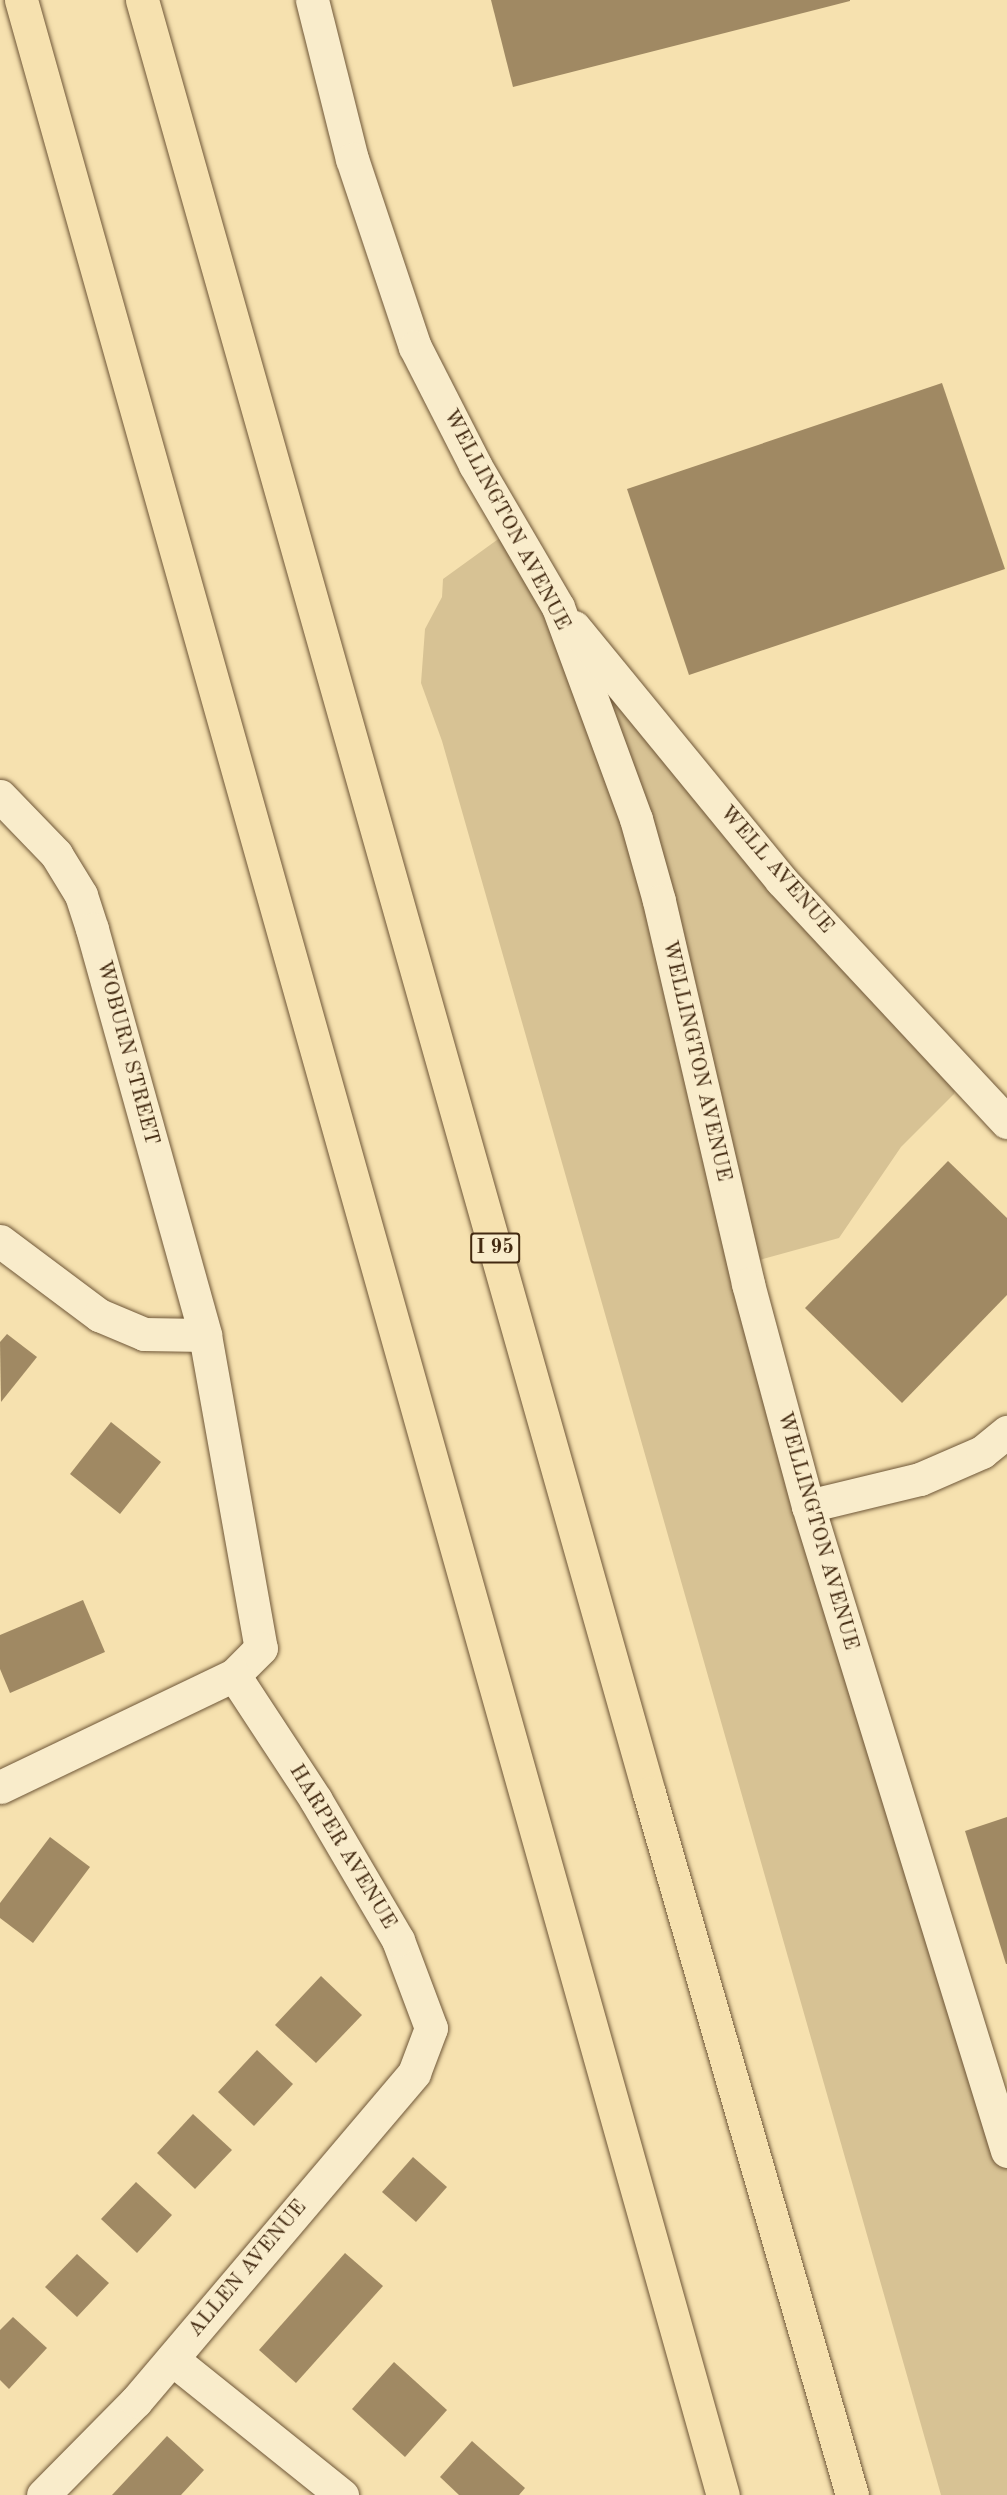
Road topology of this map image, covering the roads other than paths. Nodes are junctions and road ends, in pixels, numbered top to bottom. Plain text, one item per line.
1 (21, 0) edge
2 (142, 0) edge
3 (312, 0) edge
4 (558, 607) junction
5 (0, 796) edge
6 (1007, 1122) edge
7 (0, 1241) edge
8 (205, 1335) junction
9 (1007, 1432) edge
10 (807, 1506) junction
11 (234, 1675) junction
12 (0, 1787) edge
13 (431, 2028) joint
14 (1007, 2151) edge
15 (172, 2359) junction
16 (43, 2495) edge
17 (342, 2495) edge
18 (723, 2495) edge
19 (852, 2495) edge

1 - 18 highway
2 - 19 highway, I 95
3 - 4 street, WELLINGTON AVENUE
4 - 6 street, WELL AVENUE
4 - 10 street, WELLINGTON AVENUE
5 - 8 street, WOBURN STREET
7 - 8 street
8 - 11 street
9 - 10 street
10 - 14 street, WELLINGTON AVENUE
11 - 12 street
11 - 13 street, HARPER AVENUE
13 - 15 street, ALLEN AVENUE
15 - 16 street, ALLEN AVENUE
15 - 17 street

